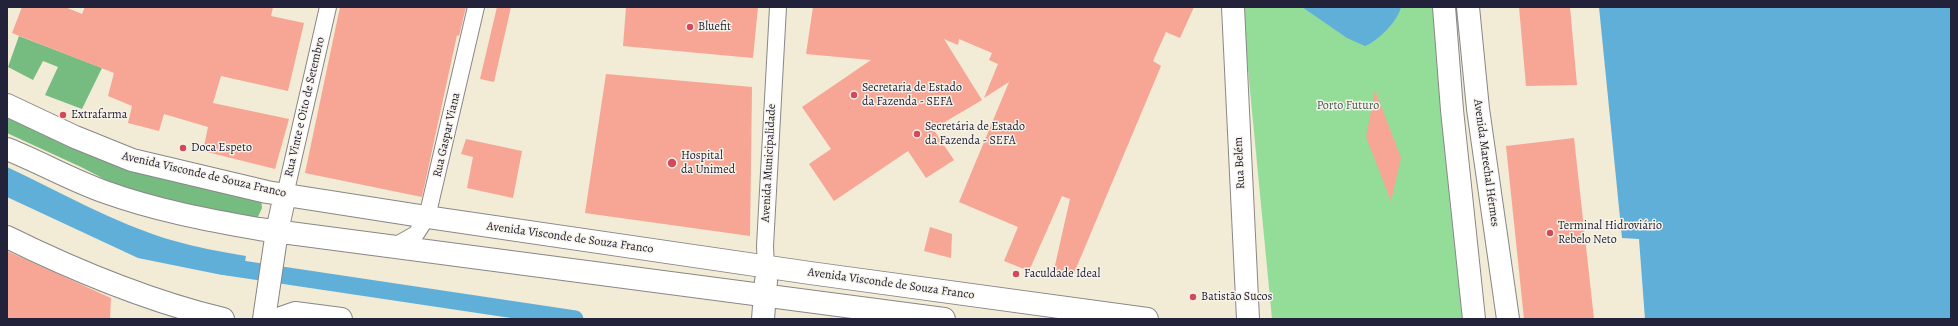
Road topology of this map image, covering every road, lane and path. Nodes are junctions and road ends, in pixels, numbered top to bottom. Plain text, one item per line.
1 (328, 7) edge
2 (476, 7) edge
3 (778, 7) edge
4 (1444, 7) edge
5 (1468, 7) edge
6 (1230, 8) edge
7 (7, 105) edge
8 (1478, 109) junction
9 (1452, 110) junction
10 (7, 149) edge
11 (285, 195) junction
12 (427, 217) junction
13 (7, 237) edge
14 (275, 240) junction
15 (393, 247) junction
16 (766, 266) junction
17 (765, 296) junction
18 (223, 319) edge
19 (264, 319) edge
20 (278, 319) edge
21 (341, 319) edge
22 (763, 319) edge
23 (944, 319) edge
24 (1147, 319) edge
25 (1248, 319) edge
26 (1474, 319) edge
27 (1508, 319) edge

1 - 11 street, Rua Vinte e Oito de Setembro
2 - 12 street, Rua Gaspar Viana
3 - 16 street, Avenida Municipalidade
4 - 9 main road
5 - 8 main road, Avenida Marechal Hérmes
6 - 25 main road, Rua Belém
7 - 11 main road, Avenida Visconde de Souza Franco
8 - 9 main road
8 - 27 main road, Avenida Marechal Hérmes
9 - 26 main road
10 - 14 main road
11 - 12 main road, Avenida Visconde de Souza Franco
11 - 14 main road, Rua Vinte e Oito de Setembro
12 - 15 street, Rua Gaspar Viana
12 - 16 main road, Avenida Visconde de Souza Franco
13 - 18 main road
14 - 15 main road
14 - 19 main road, Rua Vinte e Oito de Setembro
15 - 17 main road
16 - 17 main road, Avenida Municipalidade
16 - 24 main road, Avenida Visconde de Souza Franco
17 - 22 main road, Avenida Municipalidade
17 - 23 main road
20 - 21 main road

